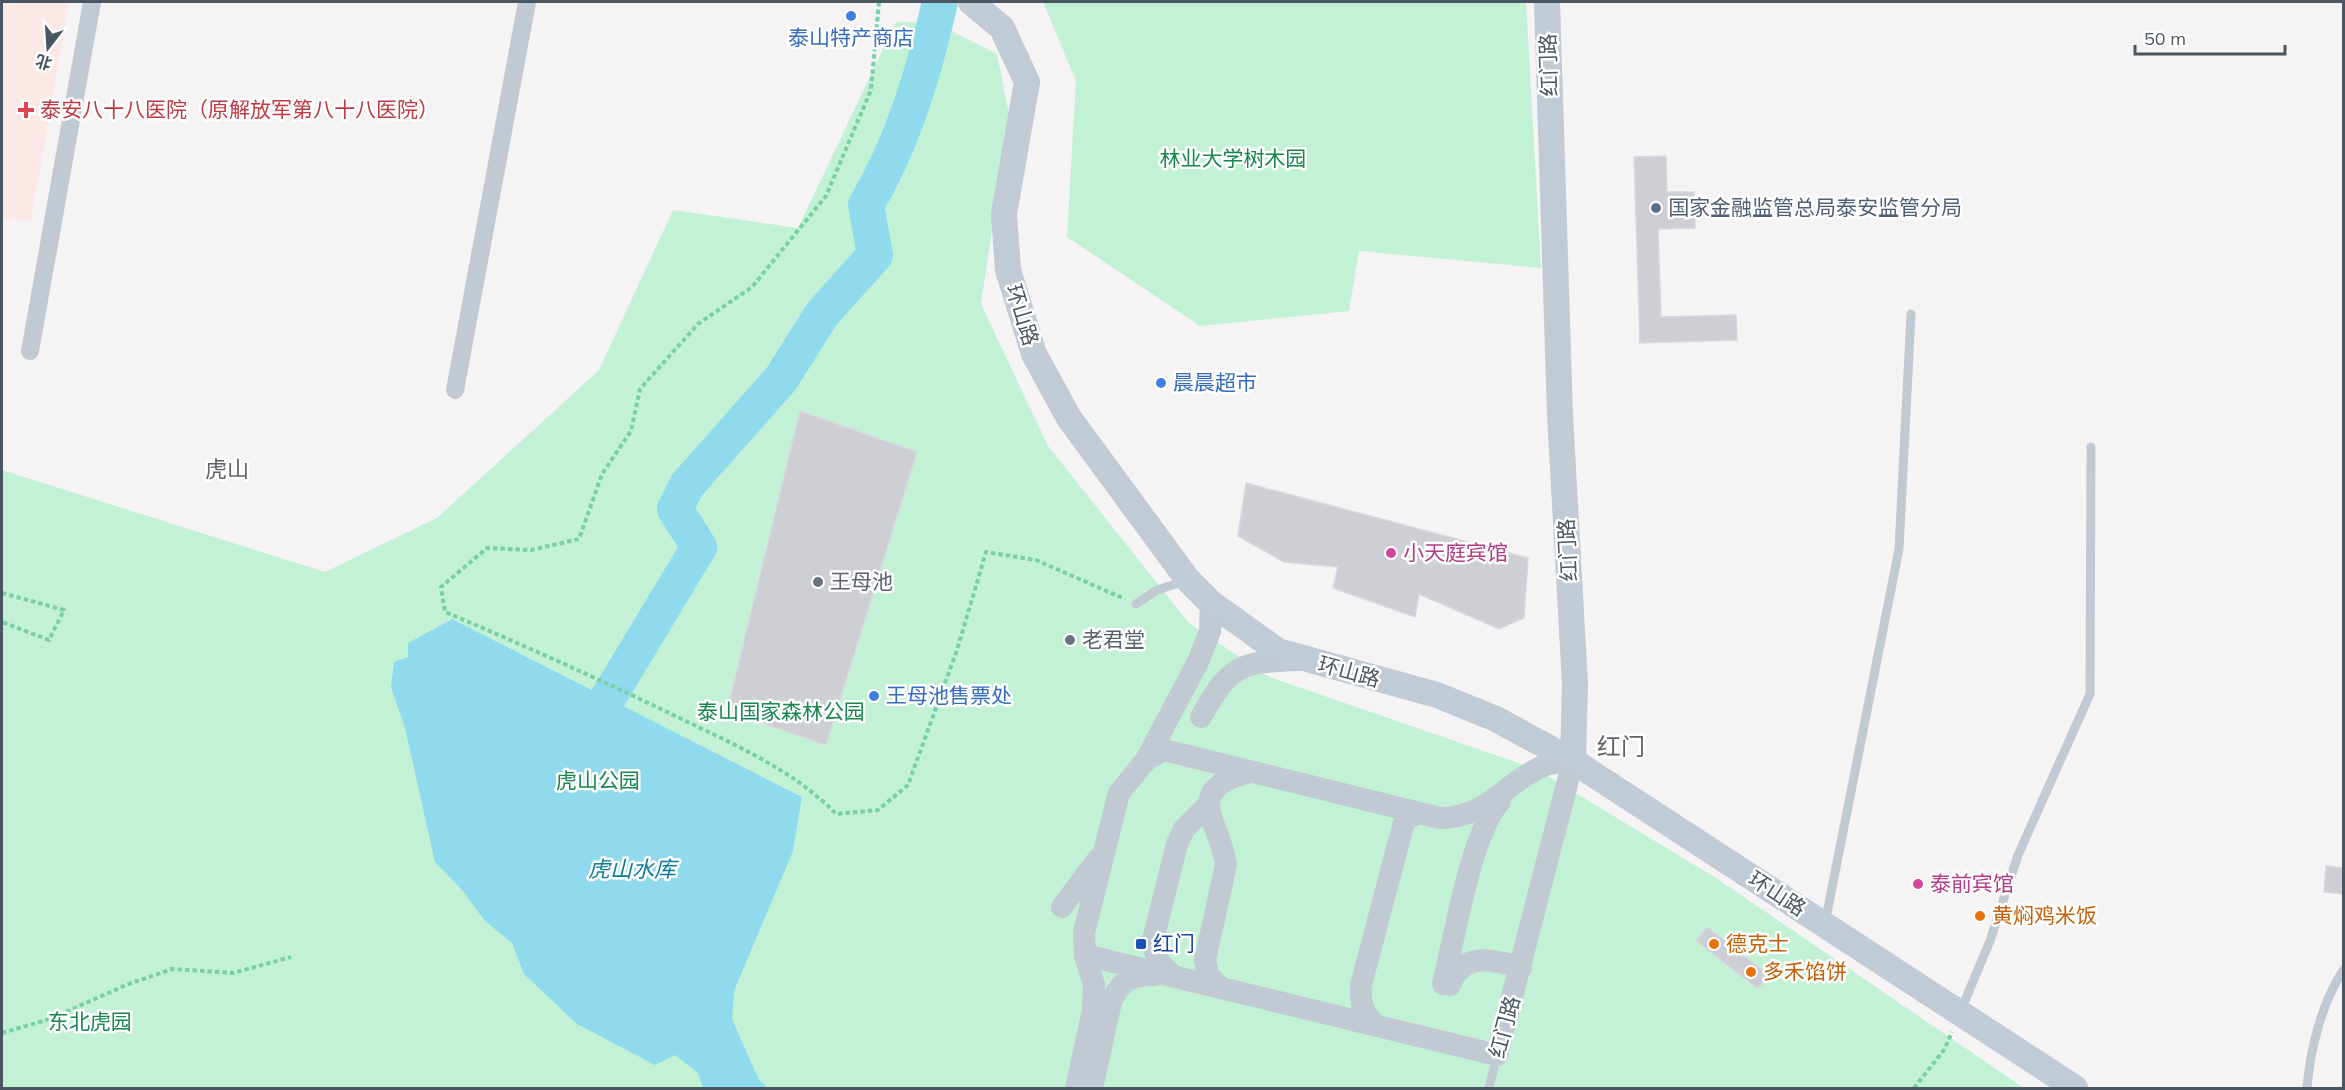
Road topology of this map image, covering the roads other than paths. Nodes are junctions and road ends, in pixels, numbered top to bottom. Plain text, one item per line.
1 (92, 2) edge
2 (527, 2) edge
3 (971, 2) edge
4 (1547, 2) edge
5 (1911, 314) dead end
6 (30, 351) dead end
7 (455, 390) dead end
8 (2091, 447) dead end
9 (1188, 580) junction
10 (1211, 603) junction
11 (1136, 604) road end
12 (1307, 660) junction
13 (1200, 717) dead end
14 (1146, 760) junction
15 (1573, 761) junction
16 (1249, 772) junction
17 (1509, 790) junction
18 (1208, 805) junction
19 (1417, 814) junction
20 (1106, 845) junction
21 (1062, 907) dead end
22 (1824, 926) junction
23 (1084, 955) junction
24 (1521, 967) junction
25 (2343, 969) edge
26 (1172, 975) junction
27 (1219, 986) junction
28 (1960, 1012) junction
29 (1374, 1024) junction
30 (1497, 1055) junction
31 (1076, 1089) edge
32 (1092, 1089) edge
33 (1489, 1089) edge
34 (2075, 1089) edge
35 (2307, 1089) edge

1 - 6 street
2 - 7 street
3 - 9 main road, 环山路
4 - 15 main road, 红门路
5 - 22 lane
8 - 28 lane
9 - 10 main road, 环山路
9 - 11 lane
10 - 12 main road, 环山路
10 - 14 street
12 - 13 street
12 - 15 main road, 环山路
14 - 16 street
14 - 20 street
15 - 17 street
15 - 22 main road, 环山路
15 - 24 street, 红门路
16 - 18 street
16 - 19 street
17 - 19 street
17 - 24 street
18 - 26 street
18 - 27 street
19 - 29 street
20 - 21 street
20 - 23 street
22 - 28 main road, 环山路
23 - 26 street
23 - 31 street
24 - 30 street, 红门路
25 - 35 lane
26 - 27 street
26 - 32 street
27 - 29 street
28 - 34 main road, 环山路
29 - 30 street
30 - 33 lane, 红门路

